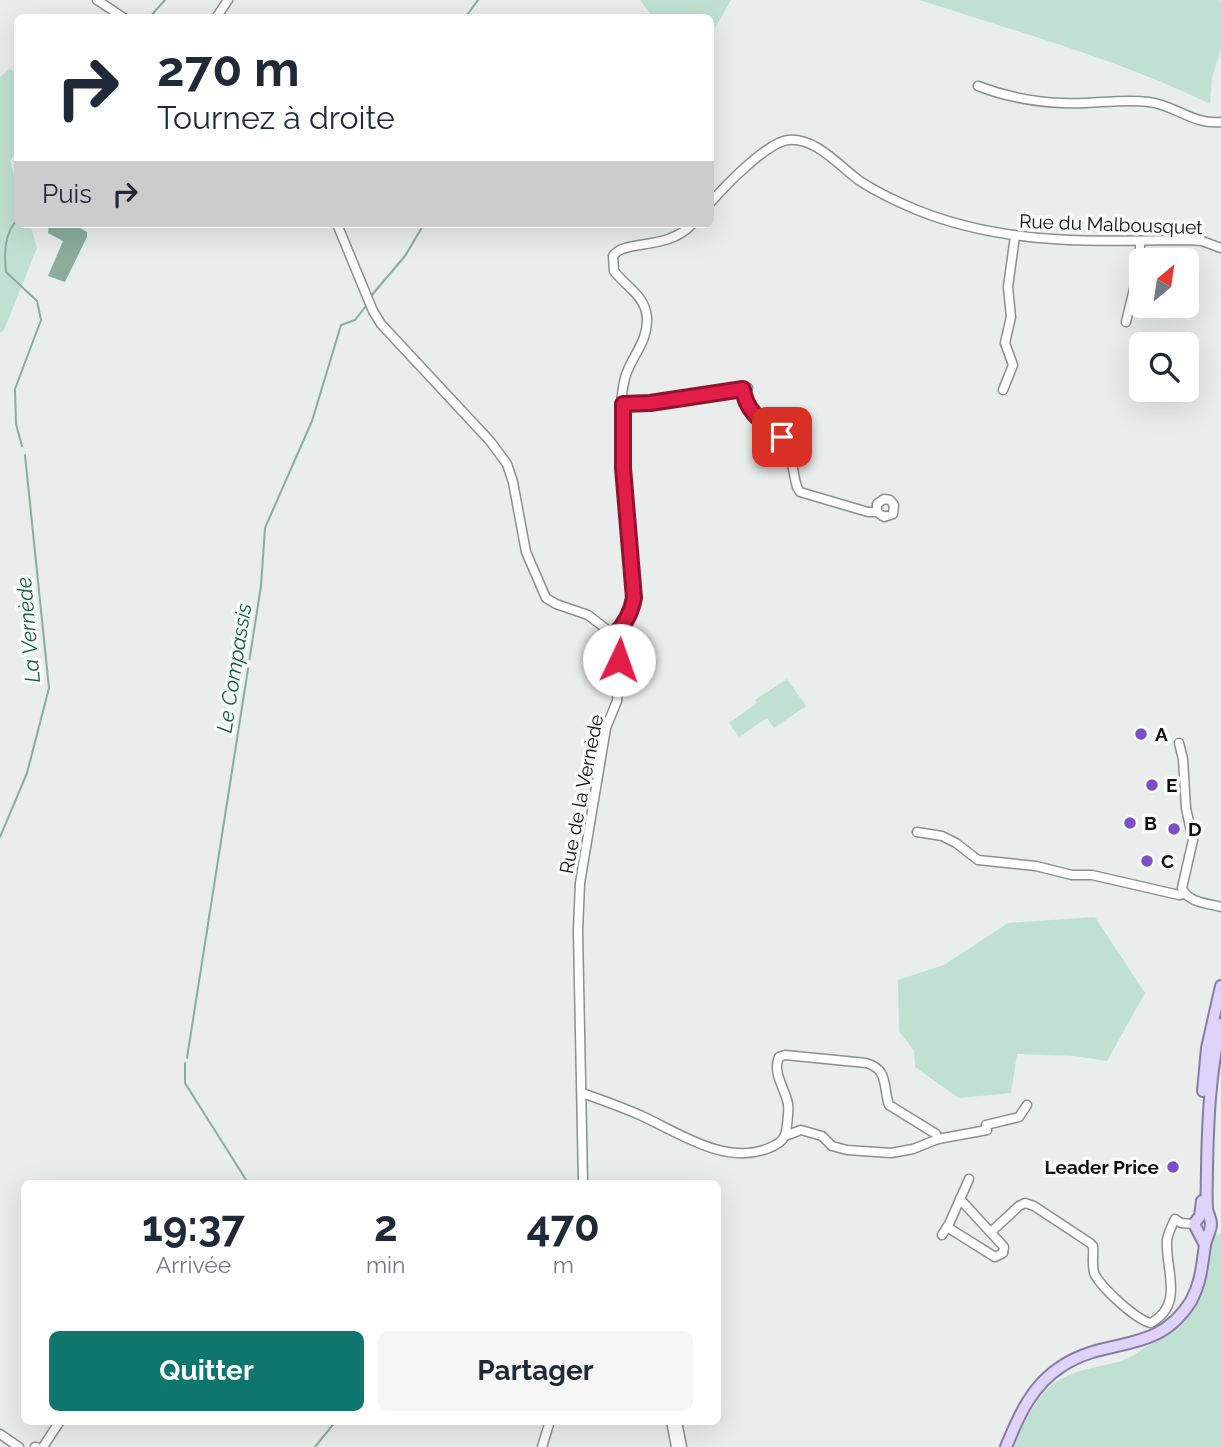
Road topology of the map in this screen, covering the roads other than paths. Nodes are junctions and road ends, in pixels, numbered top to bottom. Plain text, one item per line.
1 (97, 0) edge
2 (118, 14) edge
3 (978, 86) dead end
4 (1221, 122) edge
5 (714, 199) edge
6 (339, 228) edge
7 (686, 228) edge
8 (1015, 236) junction
9 (1140, 241) junction
10 (1140, 248) edge
11 (1221, 248) edge
12 (1129, 311) edge
13 (1126, 322) dead end
14 (1003, 390) dead end
15 (623, 404) junction
16 (877, 512) dead end
17 (614, 635) junction
18 (1179, 743) dead end
19 (917, 832) dead end
20 (1184, 894) junction
21 (1221, 907) edge
22 (1221, 986) edge
23 (1221, 1024) edge
24 (582, 1093) junction
25 (1027, 1105) dead end
26 (785, 1136) junction
27 (938, 1139) junction
28 (969, 1179) dead end
29 (583, 1180) edge
30 (960, 1199) junction
31 (1202, 1224) junction
32 (991, 1232) junction
33 (57, 1425) edge
34 (549, 1425) edge
35 (672, 1425) edge
36 (678, 1425) edge
37 (0, 1434) edge
38 (19, 1447) edge
39 (43, 1447) edge
40 (542, 1447) edge
41 (676, 1447) edge
42 (682, 1447) edge
43 (1006, 1447) edge

1 - 2 street
3 - 4 street
5 - 8 street, Rue du Malbousquet
6 - 17 street
7 - 15 street
8 - 9 street, Rue du Malbousquet
8 - 14 street
9 - 10 street
9 - 11 street, Rue du Malbousquet
12 - 13 street
15 - 16 street
15 - 17 street
17 - 24 street, Rue de la Vernède
18 - 20 street
19 - 20 street
20 - 21 street
22 - 31 main road
23 - 31 main road
24 - 26 street
24 - 29 street, Rue de la Vernède
25 - 27 street
26 - 27 street
26 - 27 street
28 - 30 street
30 - 32 street
30 - 32 street
31 - 32 street
31 - 43 main road
33 - 39 street
34 - 40 street
35 - 41 street
36 - 42 street
37 - 38 street

